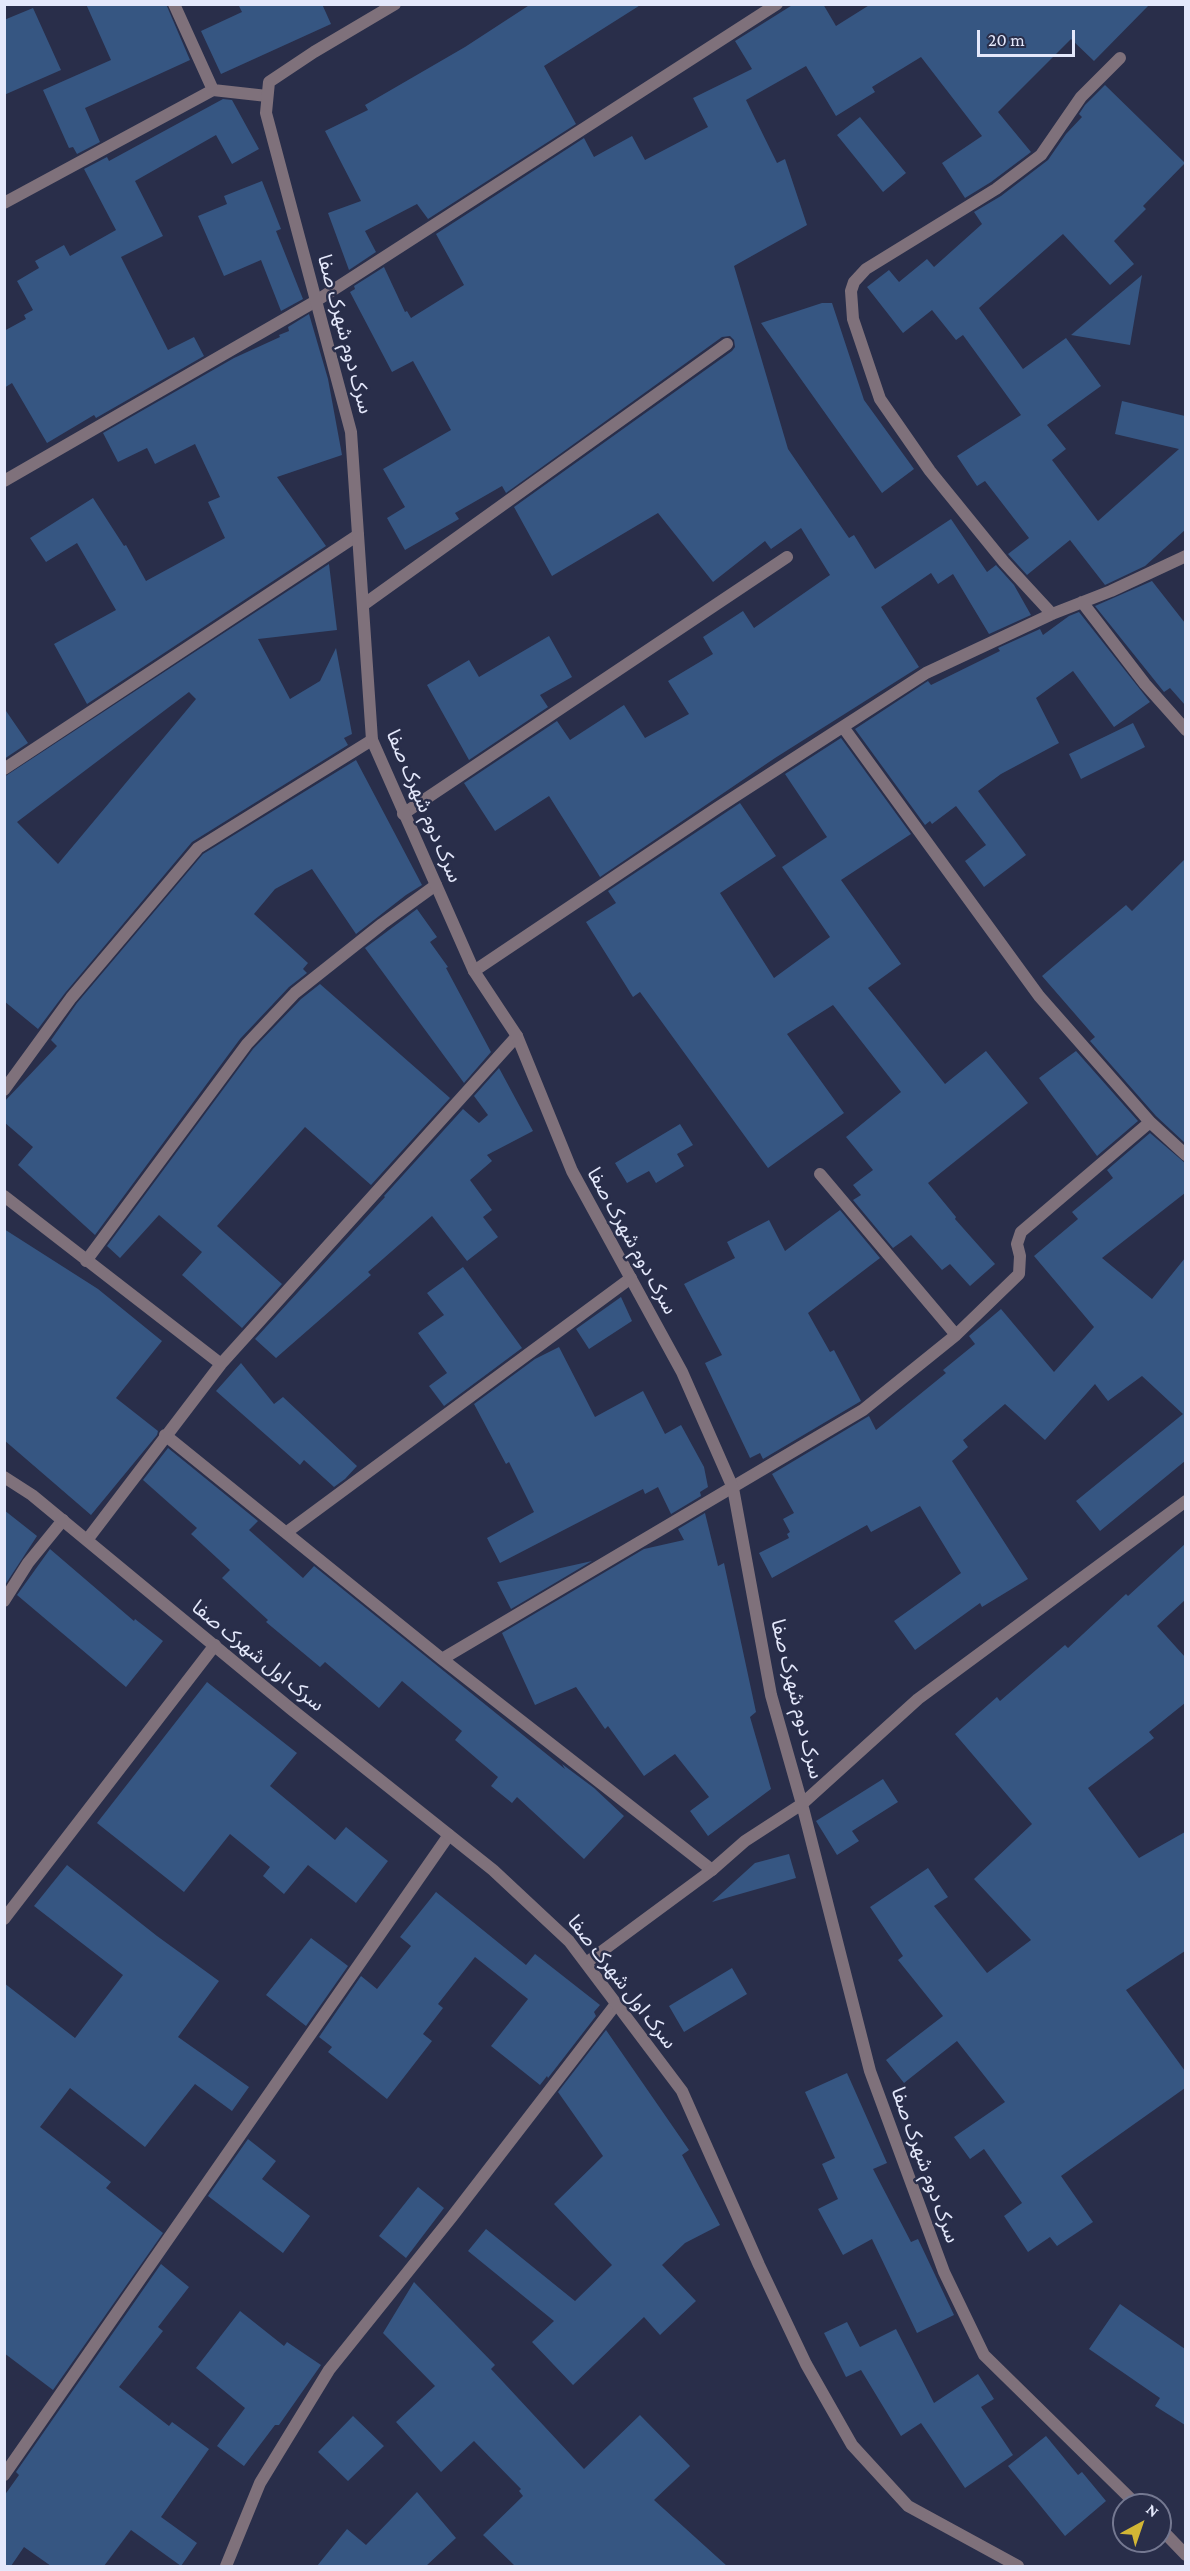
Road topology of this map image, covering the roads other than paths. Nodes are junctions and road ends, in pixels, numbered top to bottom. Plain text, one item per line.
1 (174, 4) edge
2 (395, 4) edge
3 (777, 4) edge
4 (1120, 58) dead end
5 (213, 90) junction
6 (267, 96) junction
7 (4, 203) edge
8 (316, 301) junction
9 (727, 344) dead end
10 (4, 481) edge
11 (358, 535) junction
12 (1185, 555) edge
13 (787, 557) dead end
14 (1082, 602) junction
15 (363, 605) junction
16 (1052, 614) junction
17 (843, 727) junction
18 (1185, 730) edge
19 (372, 740) junction
20 (4, 769) edge
21 (403, 814) junction
22 (436, 885) junction
23 (474, 971) junction
24 (517, 1036) junction
25 (4, 1090) edge
26 (1150, 1122) junction
27 (1185, 1155) edge
28 (820, 1174) dead end
29 (4, 1196) edge
30 (86, 1261) junction
31 (631, 1278) junction
32 (956, 1335) junction
33 (221, 1364) junction
34 (165, 1436) junction
35 (4, 1477) edge
36 (733, 1488) junction
37 (1185, 1501) edge
38 (63, 1520) junction
39 (287, 1532) junction
40 (87, 1540) junction
41 (4, 1601) edge
42 (215, 1645) junction
43 (442, 1659) junction
44 (802, 1804) junction
45 (449, 1835) junction
46 (712, 1870) junction
47 (4, 1918) edge
48 (586, 1964) junction
49 (616, 2004) junction
50 (4, 2475) edge
51 (1125, 2493) edge
52 (1172, 2541) edge
53 (1185, 2555) edge
54 (226, 2566) edge
55 (1018, 2566) edge

1 - 5 street
2 - 6 street
3 - 8 street
4 - 16 street
5 - 6 street
5 - 7 street
6 - 8 street, سرک دوم شهرک صفا
8 - 10 street
8 - 11 street, سرک دوم شهرک صفا
9 - 15 street
11 - 15 street, سرک دوم شهرک صفا
11 - 20 street
12 - 14 street
13 - 21 street
14 - 16 street
14 - 18 street
15 - 19 street, سرک دوم شهرک صفا
16 - 17 street
17 - 23 street
17 - 26 street
19 - 21 street, سرک دوم شهرک صفا
19 - 25 street
21 - 22 street, سرک دوم شهرک صفا
22 - 23 street, سرک دوم شهرک صفا
22 - 30 street
23 - 24 street, سرک دوم شهرک صفا
24 - 31 street, سرک دوم شهرک صفا
24 - 33 street
26 - 27 street
26 - 32 street
28 - 32 street
29 - 30 street
30 - 33 street
31 - 36 street, سرک دوم شهرک صفا
31 - 39 street
32 - 36 street
33 - 34 street
34 - 39 street
34 - 40 street
35 - 38 street, سرک اول شهرک صفا
36 - 43 street
36 - 44 street, سرک دوم شهرک صفا
37 - 44 street
38 - 40 street, سرک اول شهرک صفا
38 - 41 street
39 - 43 street
40 - 42 street, سرک اول شهرک صفا
42 - 45 street, سرک اول شهرک صفا
42 - 47 street
43 - 46 street
44 - 46 street
44 - 51 street, سرک دوم شهرک صفا
45 - 48 street, سرک اول شهرک صفا
45 - 50 street
46 - 48 street
48 - 49 street, سرک اول شهرک صفا
49 - 54 street
49 - 55 street, سرک اول شهرک صفا
52 - 53 street

